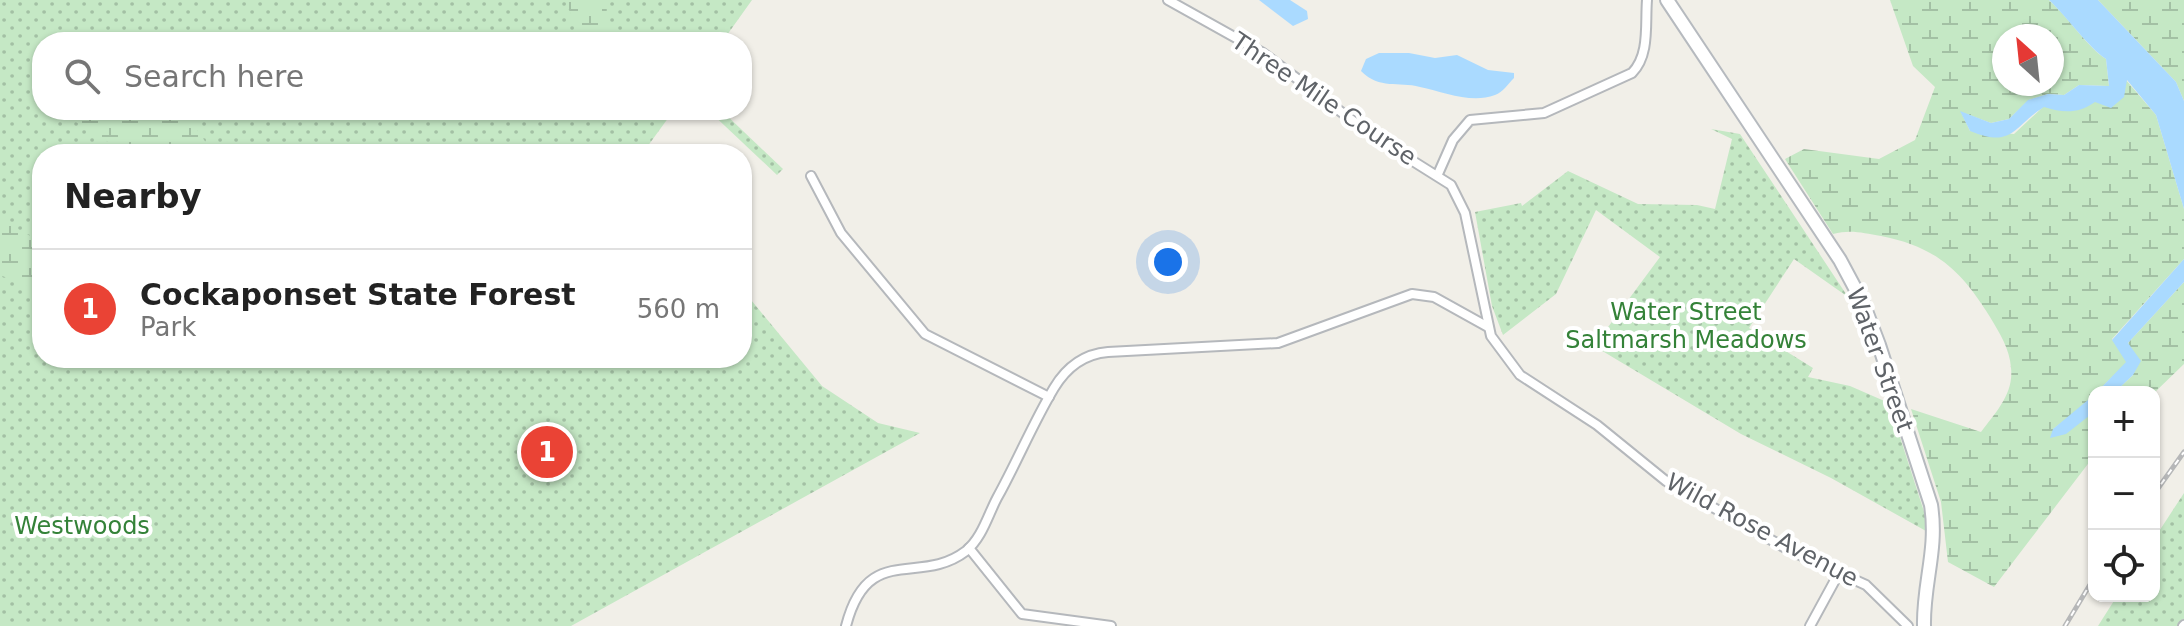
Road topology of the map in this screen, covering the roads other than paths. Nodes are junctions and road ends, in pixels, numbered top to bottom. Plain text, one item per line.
1 (1168, 0) edge
2 (1647, 0) edge
3 (1667, 0) edge
4 (1438, 174) junction
5 (811, 176) dead end
6 (1488, 327) junction
7 (1049, 397) junction
8 (969, 548) junction
9 (1840, 571) junction
10 (846, 626) edge
11 (1111, 626) edge
12 (1810, 626) edge
13 (1908, 626) edge
14 (1924, 626) edge

1 - 4 street, Three Mile Course
2 - 4 street
3 - 14 main road, Water Street
4 - 6 street, Wild Rose Avenue
5 - 7 street
6 - 7 street
6 - 9 street, Wild Rose Avenue
7 - 8 street
8 - 10 street
8 - 11 street
9 - 12 street
9 - 13 street, Wild Rose Avenue

